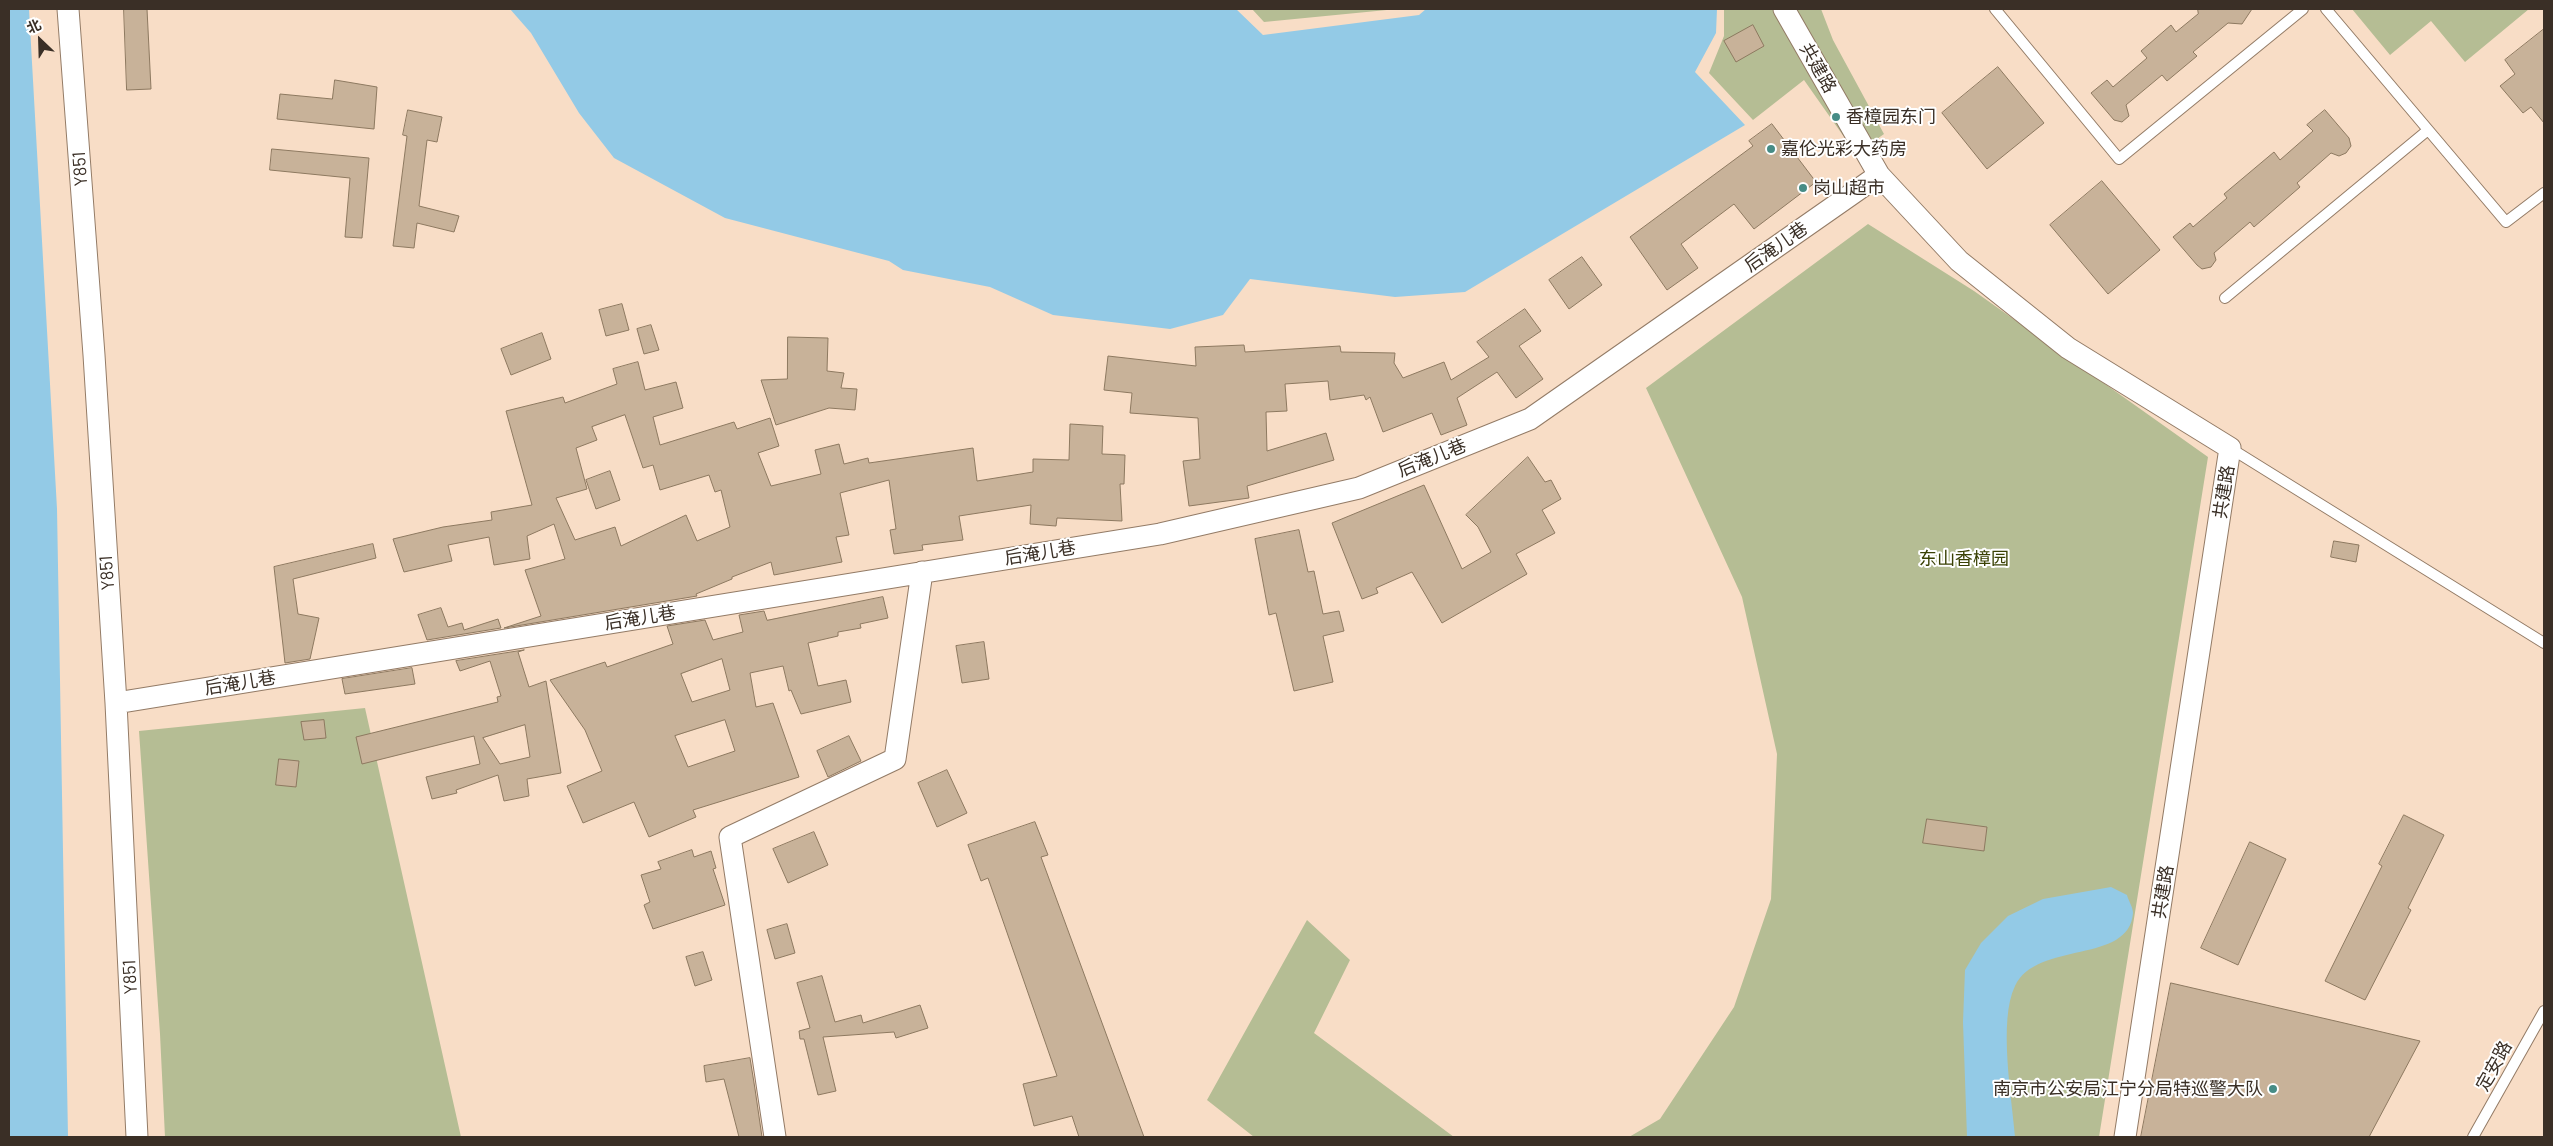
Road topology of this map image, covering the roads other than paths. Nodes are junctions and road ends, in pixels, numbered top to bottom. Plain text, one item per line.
1 (68, 9) edge
2 (1784, 9) edge
3 (2303, 9) edge
4 (2326, 9) edge
5 (2001, 11) edge
6 (2428, 130) junction
7 (1880, 175) junction
8 (2544, 193) edge
9 (2225, 298) dead end
10 (2230, 448) junction
11 (922, 572) junction
12 (2544, 643) edge
13 (116, 703) junction
14 (2544, 1011) edge
15 (137, 1137) edge
16 (775, 1137) edge
17 (2125, 1137) edge
18 (2473, 1137) edge

1 - 13 street, Y851
2 - 7 street, 共建路
3 - 5 lane
4 - 6 lane
6 - 8 lane
6 - 9 lane
7 - 10 street, 共建路
7 - 11 street, 后淹儿巷
10 - 12 lane
10 - 17 street, 共建路
11 - 13 street, 后淹儿巷
11 - 16 street
13 - 15 street, Y851
14 - 18 lane, 定安路

